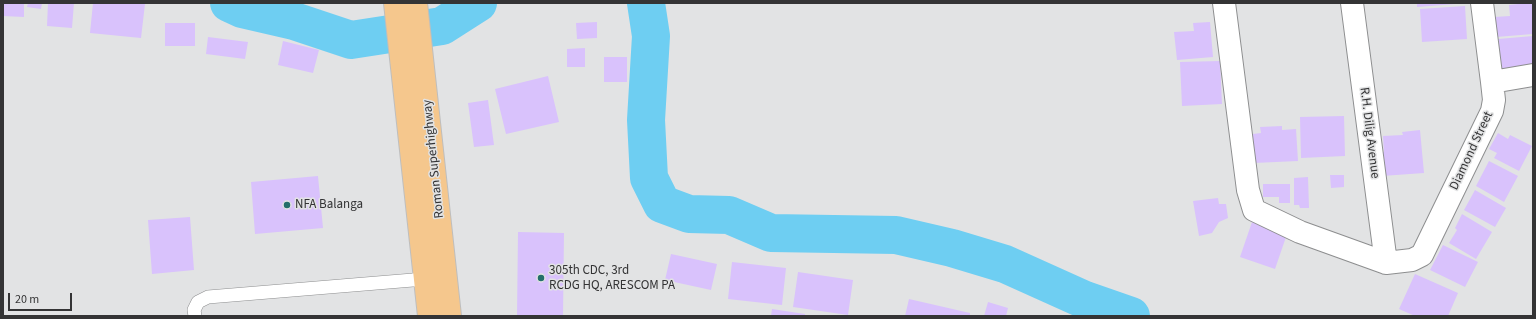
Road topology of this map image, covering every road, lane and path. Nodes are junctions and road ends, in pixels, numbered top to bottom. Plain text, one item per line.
1 (395, 3) edge
2 (416, 3) edge
3 (1224, 3) edge
4 (1352, 3) edge
5 (1482, 3) edge
6 (411, 49) junction
7 (1533, 75) edge
8 (1492, 82) junction
9 (1386, 263) junction
10 (425, 279) junction
11 (195, 316) edge
12 (429, 316) edge
13 (450, 316) edge

1 - 6 main road, Roman Superhighway
2 - 6 main road, Roman Superhighway
3 - 9 street
4 - 9 street, R.H. Dilig Avenue
5 - 8 street, Diamond Street
6 - 10 main road, Roman Superhighway
6 - 13 main road, Roman Superhighway
7 - 8 street
8 - 9 street, Diamond Street
10 - 11 lane
10 - 12 main road, Roman Superhighway

